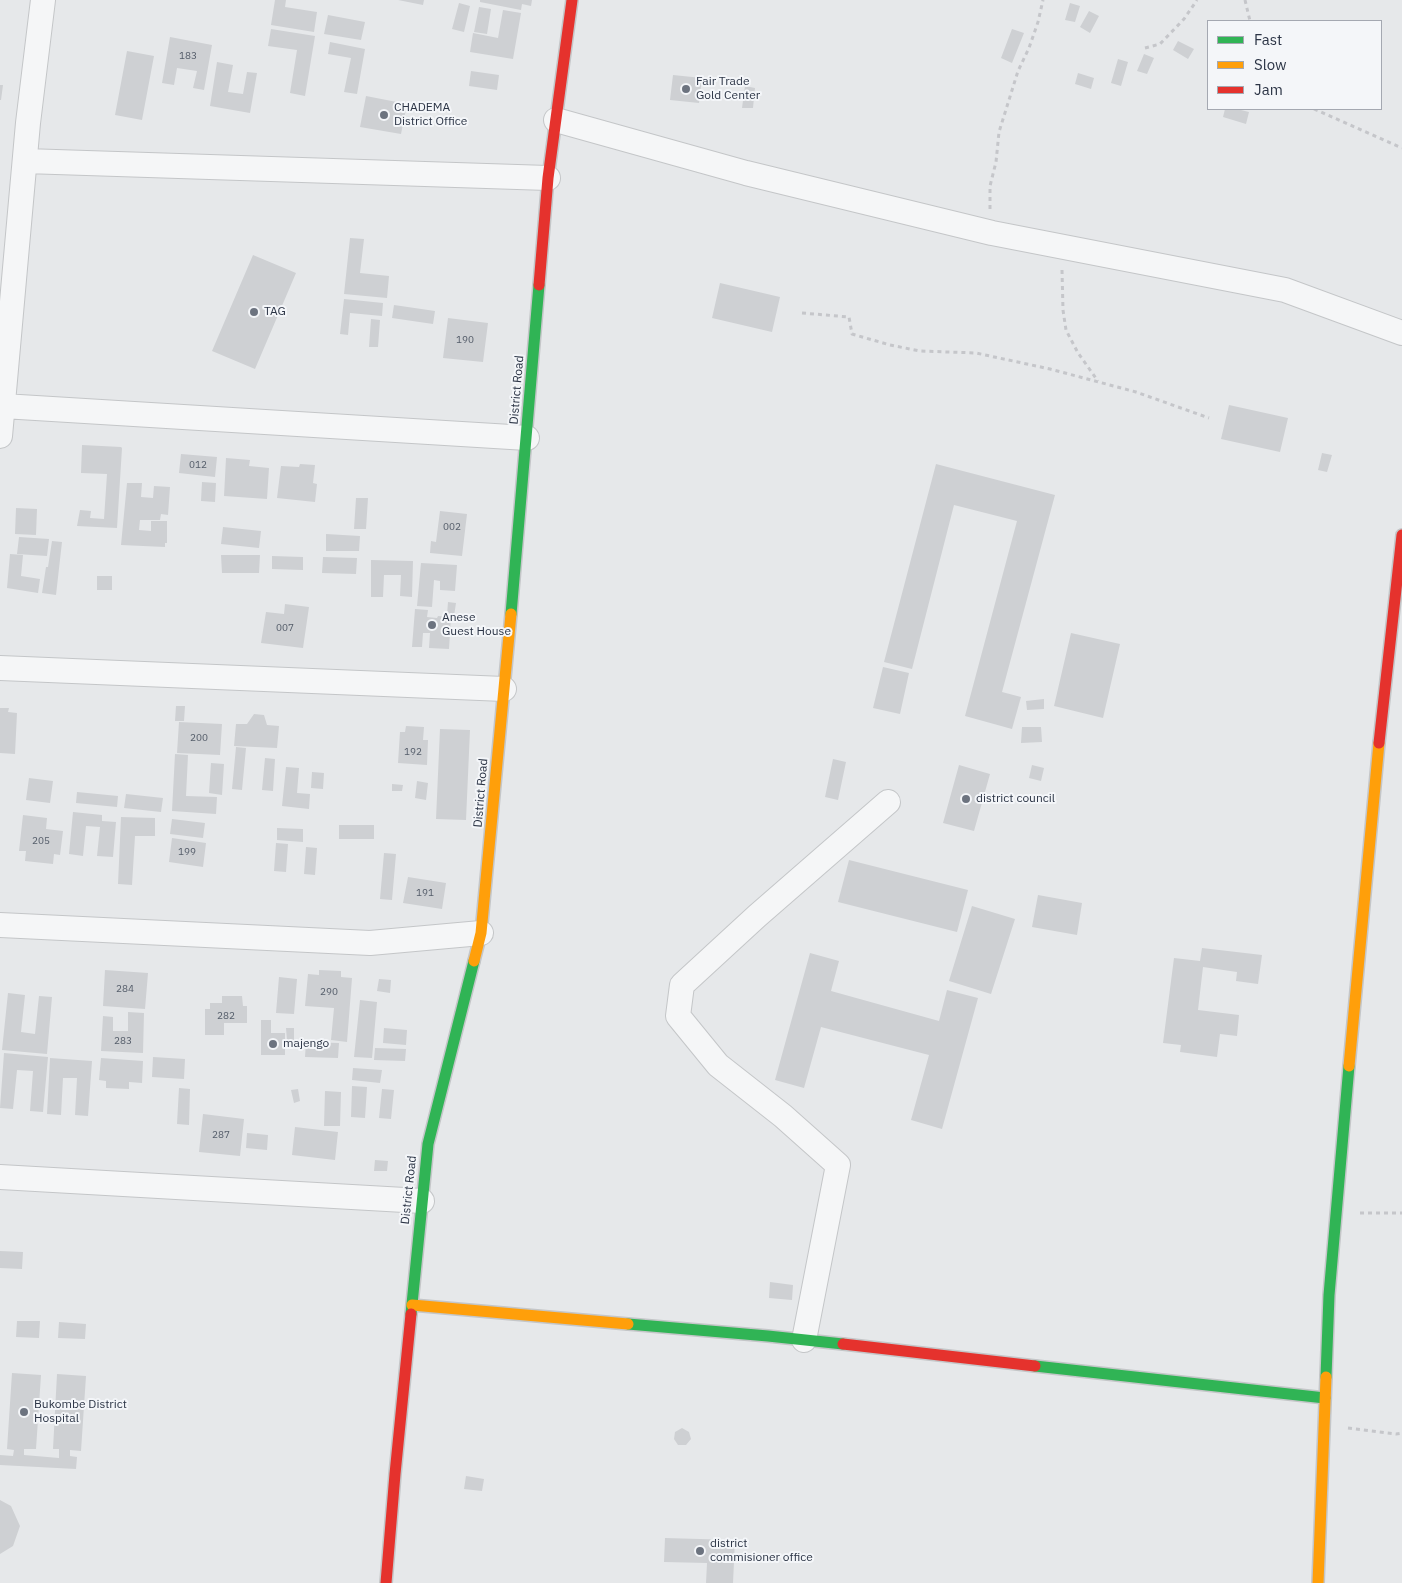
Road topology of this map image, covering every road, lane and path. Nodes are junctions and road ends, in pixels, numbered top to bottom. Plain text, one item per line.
1 (42, 0) edge
2 (572, 0) edge
3 (1043, 0) edge
4 (1197, 0) edge
5 (1246, 0) edge
6 (1250, 20) edge
7 (1145, 48) dead end
8 (1316, 110) edge
9 (556, 120) junction
10 (1402, 148) edge
11 (25, 161) junction
12 (548, 178) junction
13 (992, 233) junction
14 (1062, 246) junction
15 (802, 313) dead end
16 (1402, 333) edge
17 (1098, 382) junction
18 (3, 406) junction
19 (1209, 418) dead end
20 (0, 436) edge
21 (527, 438) junction
22 (1402, 535) edge
23 (0, 668) edge
24 (504, 689) junction
25 (888, 802) dead end
26 (0, 925) edge
27 (481, 932) junction
28 (0, 1177) edge
29 (422, 1201) junction
30 (1336, 1213) junction
31 (1402, 1213) edge
32 (412, 1305) junction
33 (804, 1340) junction
34 (1325, 1398) junction
35 (1324, 1425) junction
36 (1402, 1433) edge
37 (386, 1583) edge
38 (1318, 1583) edge

1 - 11 street
2 - 9 street, District Road
3 - 13 path
4 - 7 path
5 - 6 path
8 - 10 path
9 - 12 street, District Road
9 - 13 street
11 - 12 street
11 - 18 street
12 - 21 street, District Road
13 - 14 street
14 - 16 street
14 - 17 path
15 - 17 path
17 - 19 path
18 - 20 street
18 - 21 street
21 - 24 street, District Road
22 - 30 street
23 - 24 street
24 - 27 street, District Road
25 - 33 street
26 - 27 street
27 - 29 street, District Road
28 - 29 street
29 - 32 street, District Road
30 - 31 path
30 - 34 street
32 - 33 street
32 - 37 street, District Road
33 - 34 street
34 - 35 street
35 - 36 path
35 - 38 street

